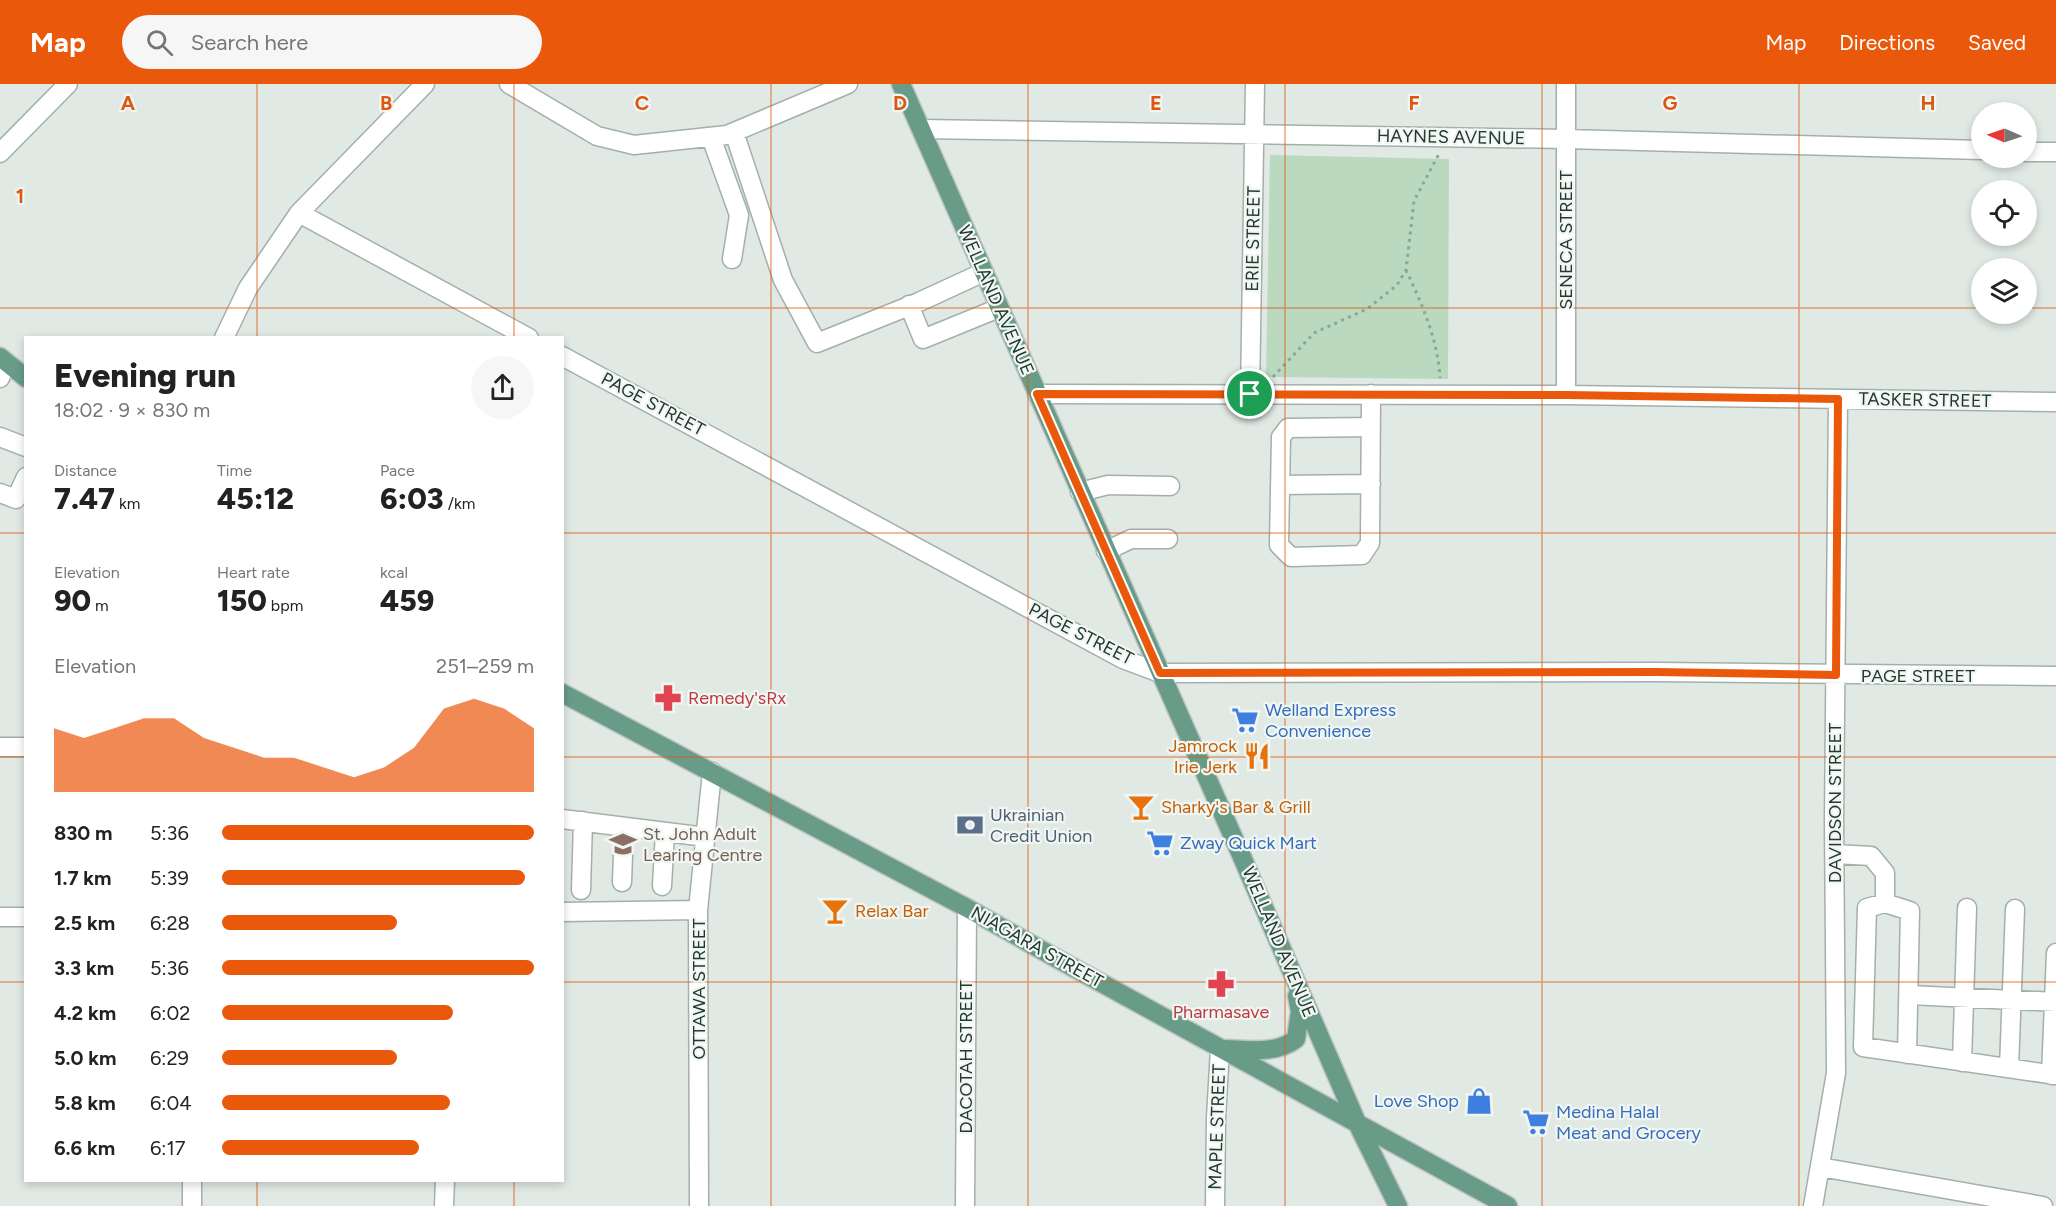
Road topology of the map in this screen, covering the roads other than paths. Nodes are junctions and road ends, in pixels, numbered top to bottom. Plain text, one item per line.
1 (68, 84) edge
2 (425, 84) edge
3 (508, 84) edge
4 (848, 84) edge
5 (901, 84) edge
6 (1255, 84) edge
7 (1566, 84) edge
8 (921, 129) junction
9 (734, 132) junction
10 (1255, 133) junction
11 (711, 137) junction
12 (1566, 139) junction
13 (1971, 150) edge
14 (2037, 152) edge
15 (2056, 152) edge
16 (0, 153) edge
17 (299, 213) junction
18 (732, 259) dead end
19 (984, 272) junction
20 (909, 305) junction
21 (999, 308) junction
22 (225, 336) edge
23 (525, 336) edge
24 (564, 357) edge
25 (2, 366) edge
26 (24, 377) edge
27 (1037, 394) junction
28 (1254, 394) junction
29 (1371, 394) junction
30 (1566, 395) junction
31 (1838, 399) junction
32 (2056, 402) edge
33 (1371, 427) junction
34 (0, 438) edge
35 (24, 446) edge
36 (24, 481) edge
37 (1280, 484) junction
38 (1371, 484) junction
39 (1170, 486) dead end
40 (1080, 492) junction
41 (0, 493) edge
42 (1168, 539) dead end
43 (1106, 551) junction
44 (1160, 673) junction
45 (1836, 675) junction
46 (2056, 676) edge
47 (564, 694) edge
48 (0, 747) edge
49 (24, 747) edge
50 (712, 772) junction
51 (564, 819) edge
52 (583, 821) junction
53 (624, 827) junction
54 (665, 832) junction
55 (706, 837) junction
56 (1834, 854) junction
57 (622, 882) dead end
58 (662, 886) dead end
59 (581, 890) dead end
60 (1885, 903) junction
61 (967, 908) junction
62 (1967, 908) dead end
63 (2015, 909) dead end
64 (698, 910) junction
65 (564, 912) edge
66 (0, 917) edge
67 (24, 917) edge
68 (1835, 936) junction
69 (1866, 936) junction
70 (2056, 953) edge
71 (1293, 974) junction
72 (1908, 995) junction
73 (1964, 997) junction
74 (2012, 1000) junction
75 (2055, 1002) edge
76 (1836, 1016) junction
77 (1864, 1017) junction
78 (1220, 1049) junction
79 (1907, 1054) junction
80 (1962, 1062) junction
81 (2009, 1068) junction
82 (2054, 1075) edge
83 (1358, 1125) junction
84 (1820, 1167) junction
85 (192, 1182) edge
86 (445, 1182) edge
87 (192, 1206) edge
88 (444, 1206) edge
89 (699, 1206) edge
90 (965, 1206) edge
91 (1215, 1206) edge
92 (1398, 1206) edge
93 (1508, 1206) edge
94 (1813, 1206) edge
95 (2043, 1206) edge

1 - 16 street
2 - 17 street
3 - 11 street
4 - 9 street
5 - 8 main road, WELLAND AVENUE
6 - 10 street, ERIE STREET
7 - 12 street, SENECA STREET
8 - 10 street, HAYNES AVENUE
8 - 19 main road, WELLAND AVENUE
9 - 11 street
9 - 20 street
10 - 12 street, HAYNES AVENUE
10 - 28 street, ERIE STREET
11 - 18 street
12 - 13 street, HAYNES AVENUE
12 - 30 street, SENECA STREET
14 - 15 street
17 - 22 street
17 - 23 street
19 - 20 street
19 - 21 main road, WELLAND AVENUE
20 - 21 street
21 - 27 main road, WELLAND AVENUE
24 - 44 street, PAGE STREET
25 - 26 main road
27 - 28 street, TASKER STREET
27 - 40 main road, WELLAND AVENUE
28 - 29 street, TASKER STREET
29 - 30 street, TASKER STREET
29 - 33 street
30 - 31 street, TASKER STREET
31 - 32 street, TASKER STREET
31 - 45 street, DAVIDSON STREET
33 - 37 street
33 - 38 street
34 - 35 street
36 - 41 street
37 - 38 street
37 - 38 street
39 - 40 street
40 - 43 main road, WELLAND AVENUE
42 - 43 street
43 - 44 main road, WELLAND AVENUE
44 - 45 street, PAGE STREET
44 - 71 main road, WELLAND AVENUE
45 - 46 street, PAGE STREET
45 - 56 street, DAVIDSON STREET
47 - 50 main road, NIAGARA STREET
48 - 49 street
50 - 55 street, OTTAWA STREET
50 - 61 main road, NIAGARA STREET
51 - 52 street
52 - 53 street
52 - 59 street
53 - 54 street
53 - 57 street
54 - 55 street
54 - 58 street
55 - 64 street, OTTAWA STREET
56 - 60 street
56 - 68 street, DAVIDSON STREET
60 - 69 street
60 - 72 street
61 - 78 main road, NIAGARA STREET
61 - 90 street, DACOTAH STREET
62 - 73 street
63 - 74 street
64 - 65 street
64 - 89 street, OTTAWA STREET
66 - 67 street
68 - 69 street
68 - 76 street, DAVIDSON STREET
69 - 77 street
70 - 75 street
71 - 78 main road
71 - 83 main road, WELLAND AVENUE
72 - 73 street
72 - 79 street
73 - 74 street
73 - 80 street
74 - 75 street
74 - 81 street
75 - 82 street
76 - 77 street
76 - 84 street, DAVIDSON STREET
77 - 79 street
78 - 83 main road, NIAGARA STREET
78 - 91 street, MAPLE STREET
79 - 80 street
80 - 81 street
81 - 82 street
83 - 92 main road, WELLAND AVENUE
83 - 93 main road, NIAGARA STREET
84 - 94 street, DAVIDSON STREET
84 - 95 street
85 - 87 street
86 - 88 street

